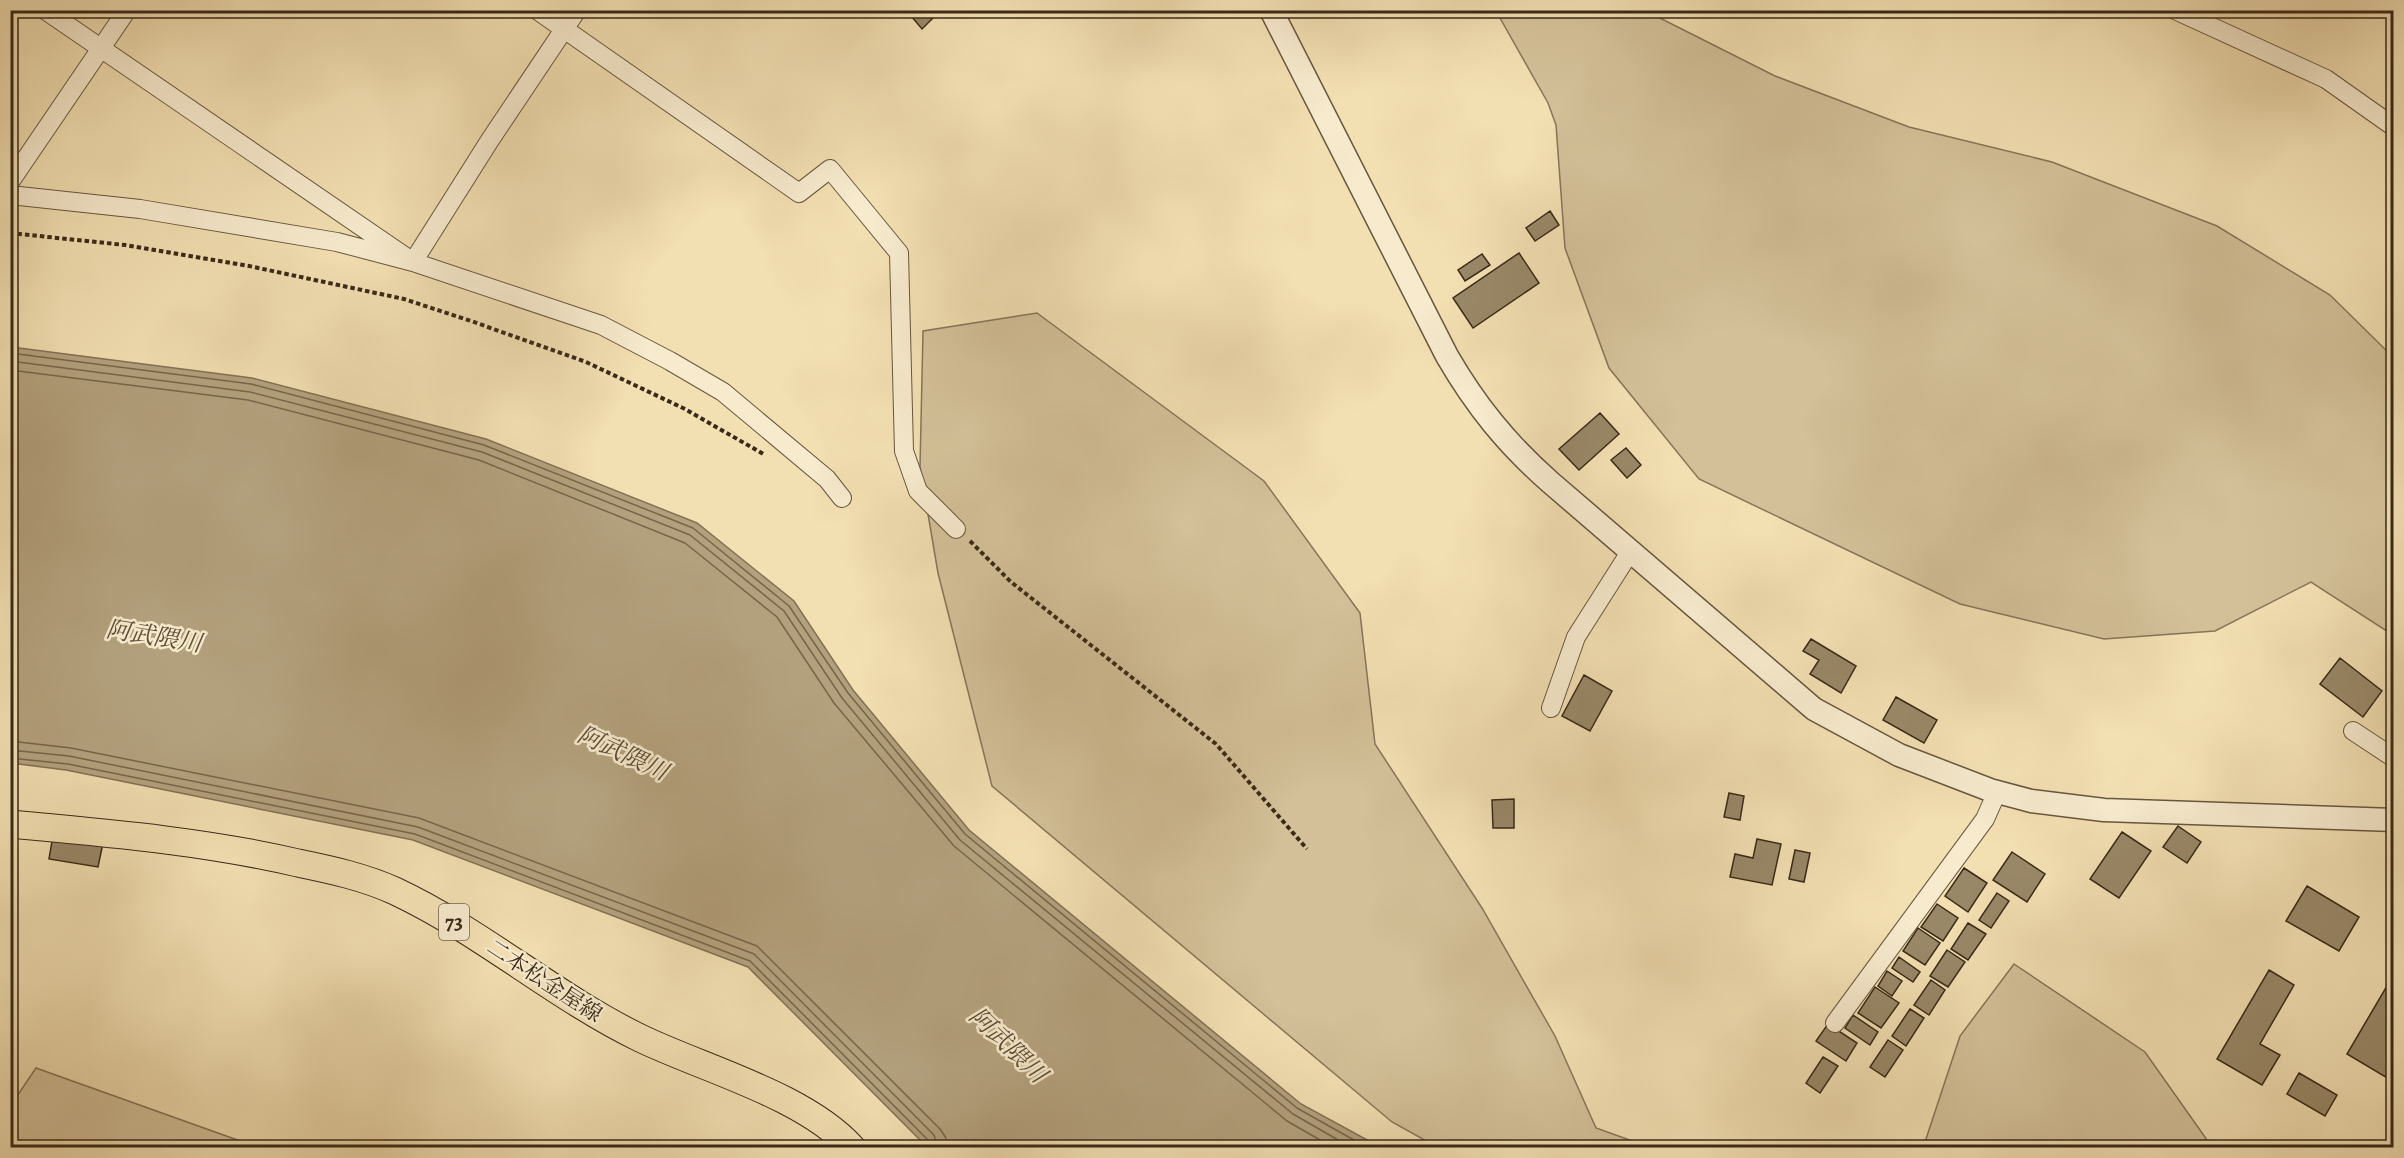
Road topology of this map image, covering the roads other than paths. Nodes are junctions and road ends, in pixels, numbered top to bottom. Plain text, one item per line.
1 (45, 10) edge
2 (128, 10) edge
3 (537, 10) edge
4 (577, 10) edge
5 (1271, 10) edge
6 (2175, 10) edge
7 (565, 29) junction
8 (100, 49) junction
9 (2394, 127) edge
10 (10, 182) edge
11 (10, 195) edge
12 (413, 262) junction
13 (842, 498) dead end
14 (956, 529) road end
15 (1630, 552) junction
16 (1551, 708) dead end
17 (2353, 731) dead end
18 (2394, 758) edge
19 (1998, 792) junction
20 (2394, 820) edge
21 (10, 824) edge
22 (1835, 1023) dead end
23 (852, 1148) edge

1 - 8 street
2 - 8 street
3 - 7 street
4 - 7 street
5 - 15 street
6 - 9 street
7 - 12 street
7 - 14 street
8 - 10 street
8 - 12 street
11 - 12 street
12 - 13 street
15 - 16 street
15 - 19 street
17 - 18 street
19 - 20 street
19 - 22 street
21 - 23 main road, 二本松金屋線 / 73

